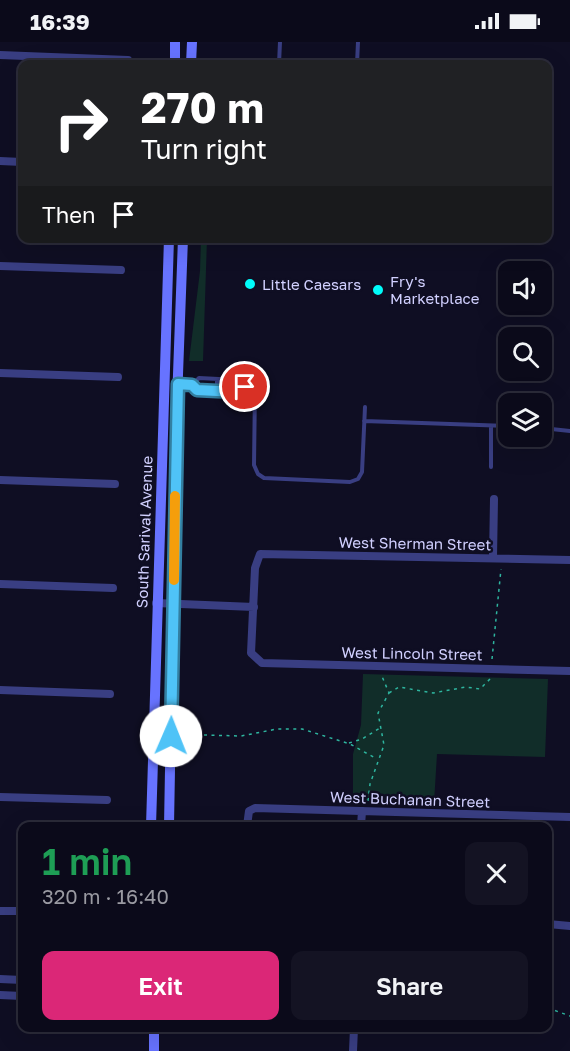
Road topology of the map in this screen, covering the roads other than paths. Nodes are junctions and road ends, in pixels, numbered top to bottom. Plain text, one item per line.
1 (175, 42) edge
2 (192, 42) edge
3 (280, 42) edge
4 (358, 42) edge
5 (0, 55) edge
6 (66, 60) edge
7 (175, 60) edge
8 (191, 60) edge
9 (279, 60) edge
10 (357, 60) edge
11 (0, 160) edge
12 (18, 162) edge
13 (169, 243) edge
14 (183, 243) edge
15 (0, 266) edge
16 (121, 270) dead end
17 (166, 326) junction
18 (180, 327) junction
19 (255, 370) dead end
20 (0, 373) edge
21 (118, 377) dead end
22 (217, 379) junction
23 (178, 384) junction
24 (192, 385) junction
25 (245, 387) junction
26 (255, 387) junction
27 (217, 391) junction
28 (365, 407) dead end
29 (364, 421) junction
30 (492, 426) junction
31 (498, 426) edge
32 (552, 429) edge
33 (570, 431) edge
34 (490, 467) dead end
35 (0, 480) edge
36 (115, 484) dead end
37 (494, 499) dead end
38 (493, 558) junction
39 (570, 560) edge
40 (0, 584) edge
41 (113, 588) dead end
42 (156, 603) junction
43 (173, 603) junction
44 (254, 607) junction
45 (570, 671) edge
46 (0, 690) edge
47 (110, 694) dead end
48 (0, 796) edge
49 (107, 800) dead end
50 (365, 811) junction
51 (570, 817) edge
52 (151, 822) edge
53 (169, 822) edge
54 (248, 822) edge
55 (362, 822) edge
56 (0, 910) edge
57 (18, 911) edge
58 (552, 924) edge
59 (570, 926) edge
60 (0, 979) edge
61 (18, 980) edge
62 (0, 995) edge
63 (18, 996) edge
64 (154, 1032) edge
65 (354, 1032) edge
66 (154, 1051) edge
67 (353, 1051) edge

1 - 7 main road
2 - 8 main road
3 - 9 lane
4 - 10 lane
5 - 6 street
11 - 12 street
13 - 17 main road, South Sarival Avenue
14 - 18 main road, South Sarival Avenue
15 - 16 street
17 - 18 main road
17 - 42 main road, South Sarival Avenue
18 - 23 main road, South Sarival Avenue
19 - 26 street
20 - 21 street
22 - 24 lane
22 - 25 lane
22 - 27 lane
23 - 24 lane
23 - 43 main road, South Sarival Avenue
24 - 27 lane
25 - 26 lane
25 - 27 lane
26 - 29 lane
28 - 29 lane
29 - 30 lane
30 - 31 lane
30 - 34 lane
32 - 33 lane
35 - 36 street
37 - 38 street
38 - 39 street, West Sherman Street
38 - 44 street, West Sherman Street
40 - 41 street
42 - 43 street
42 - 52 main road, South Sarival Avenue
43 - 44 street
43 - 53 main road, South Sarival Avenue
44 - 45 street, West Lincoln Street
46 - 47 street
48 - 49 street
50 - 51 street, West Buchanan Street
50 - 54 street, West Buchanan Street
50 - 55 street
56 - 57 street
58 - 59 street
60 - 61 street
62 - 63 street
64 - 66 main road
65 - 67 street

